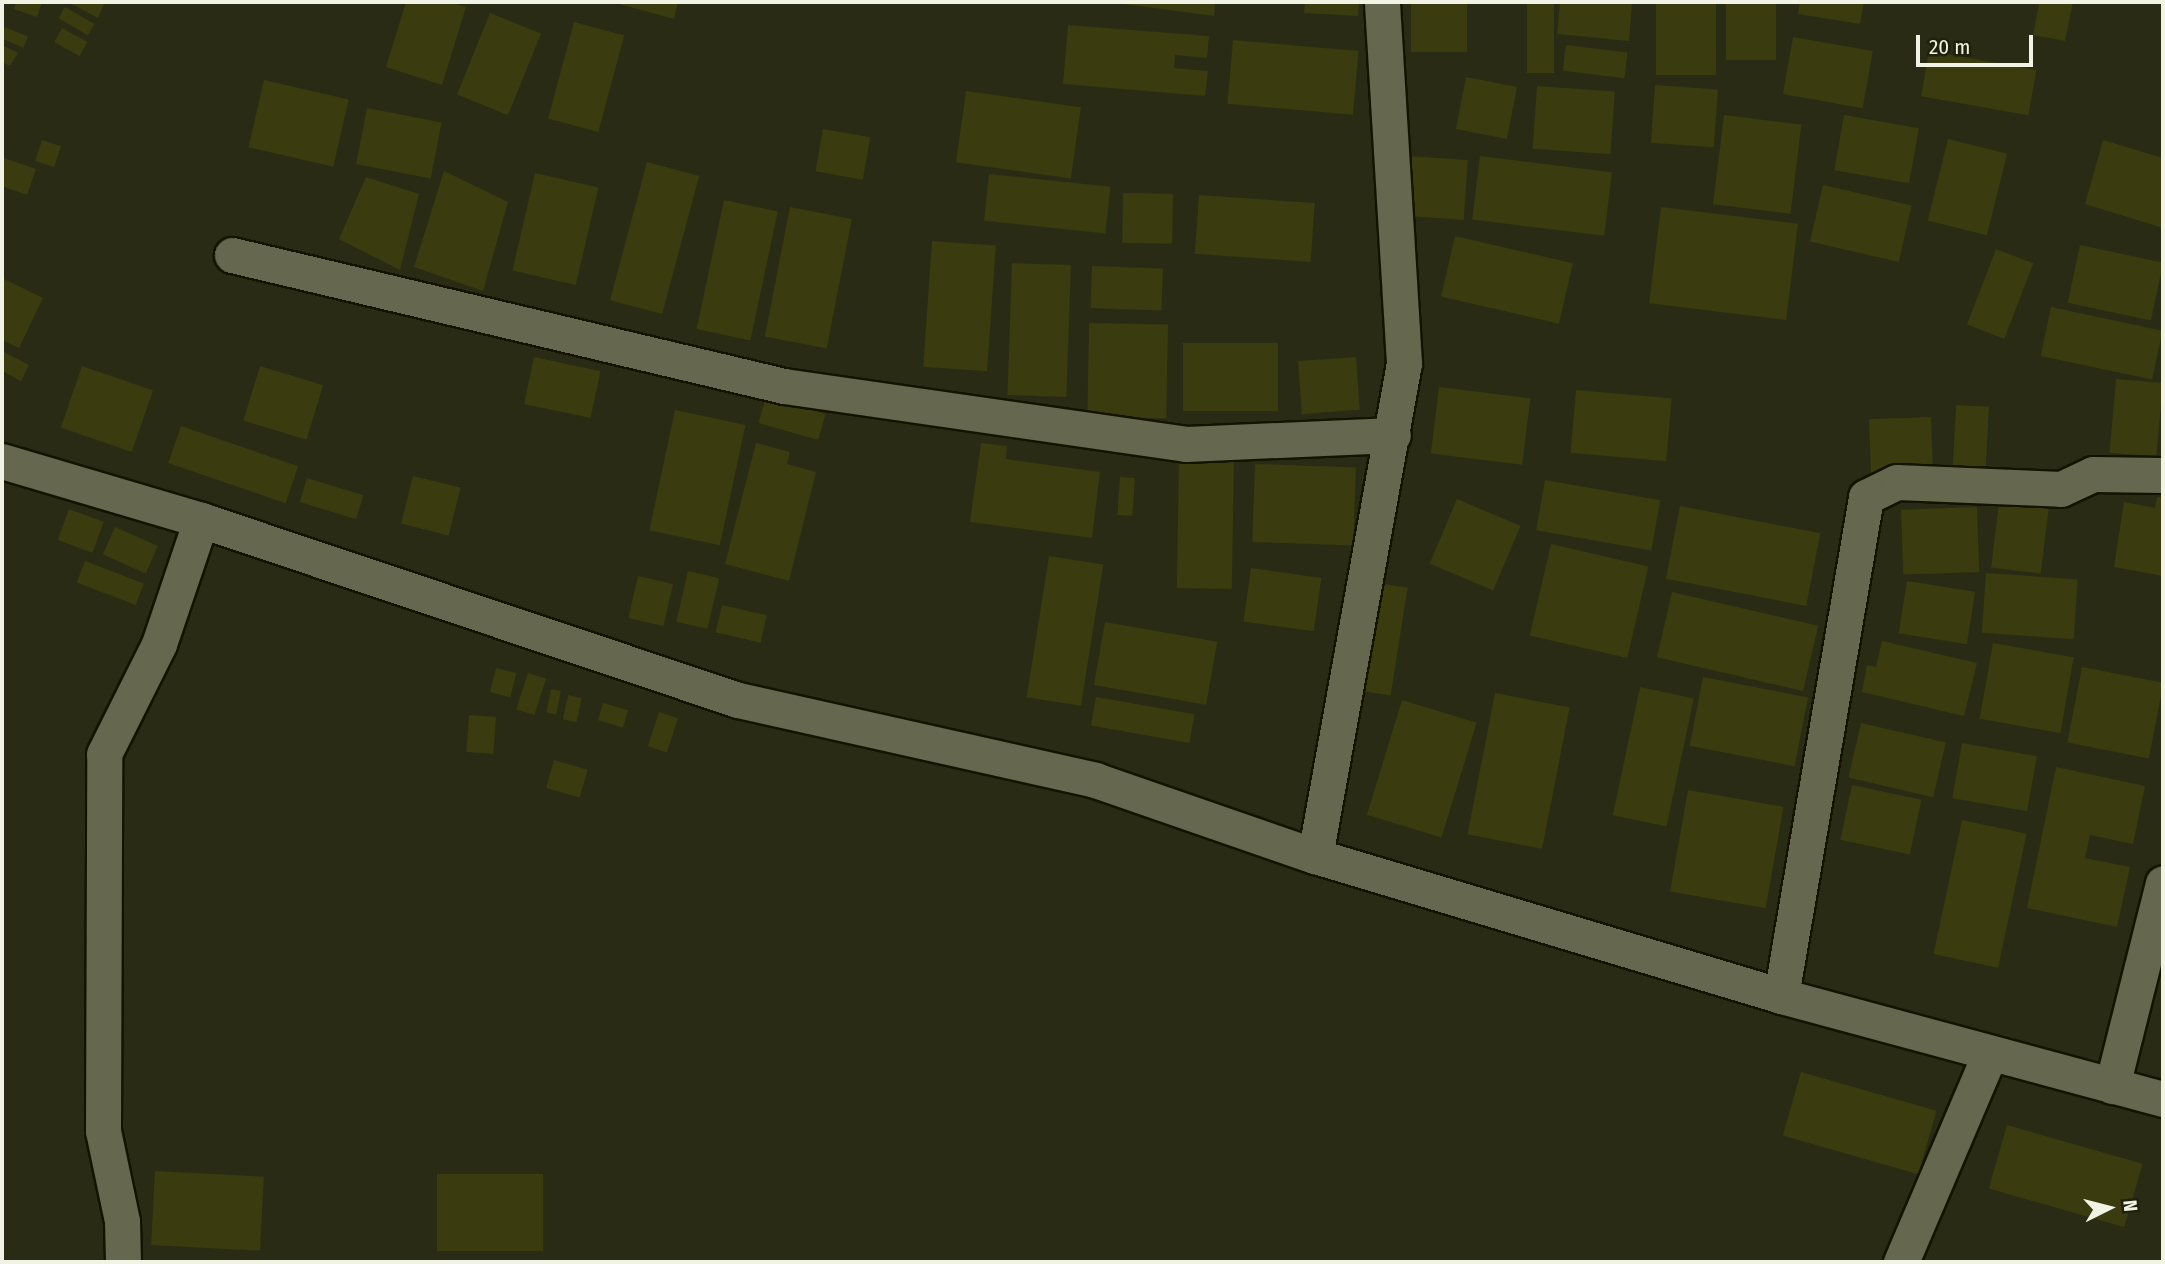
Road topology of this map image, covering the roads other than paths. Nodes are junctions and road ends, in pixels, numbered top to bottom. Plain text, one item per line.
1 (1382, 2) edge
2 (232, 255) dead end
3 (1393, 435) junction
4 (2, 461) edge
5 (2163, 475) edge
6 (201, 520) junction
7 (1315, 856) junction
8 (2163, 883) edge
9 (1781, 996) junction
10 (1990, 1053) junction
11 (2112, 1086) junction
12 (2163, 1099) edge
13 (122, 1262) edge
14 (1901, 1262) edge

1 - 3 street
2 - 3 street
3 - 7 street
4 - 6 street
5 - 9 street
6 - 7 street
6 - 13 street
7 - 9 street
8 - 11 street
9 - 10 street
10 - 11 street
10 - 14 street
11 - 12 street

